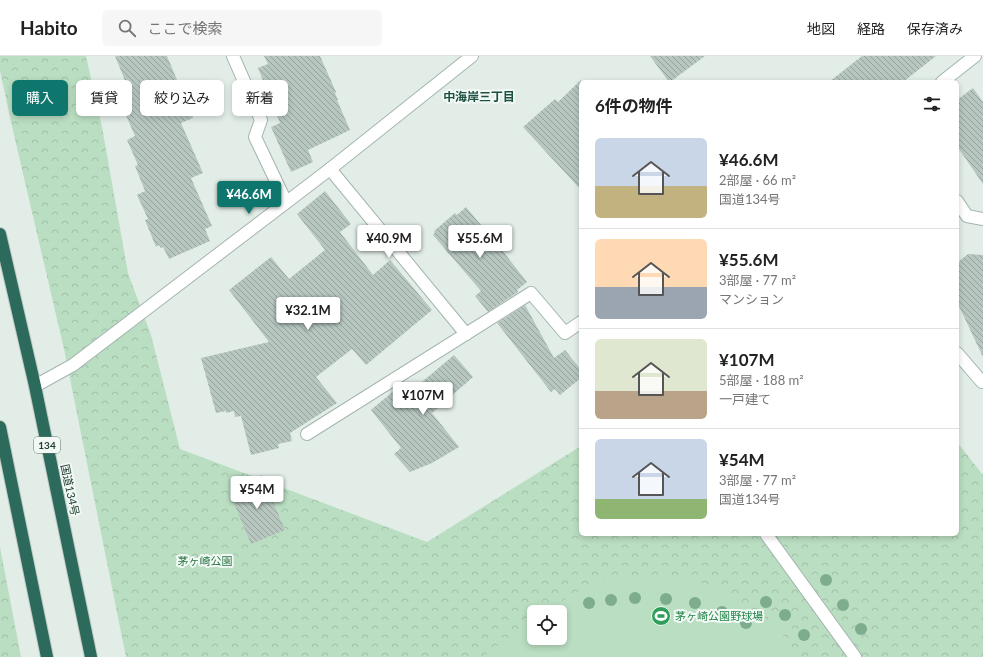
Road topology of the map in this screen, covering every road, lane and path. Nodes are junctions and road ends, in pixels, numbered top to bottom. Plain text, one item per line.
1 (234, 56) edge
2 (472, 56) edge
3 (975, 56) edge
4 (945, 80) edge
5 (330, 169) junction
6 (286, 202) junction
7 (959, 204) edge
8 (983, 219) edge
9 (0, 234) edge
10 (579, 323) edge
11 (466, 334) junction
12 (959, 355) edge
13 (983, 382) edge
14 (35, 386) junction
15 (0, 427) edge
16 (307, 434) dead end
17 (767, 536) edge
18 (47, 657) edge
19 (90, 657) edge
20 (855, 657) edge

1 - 6 street
2 - 5 street
3 - 4 street
5 - 6 street
5 - 11 street
6 - 14 street
7 - 8 street
9 - 14 highway, 国道134号 / 134
10 - 11 street
11 - 16 street
12 - 13 street
14 - 19 highway, 国道134号 / 134
15 - 18 highway
17 - 20 street

